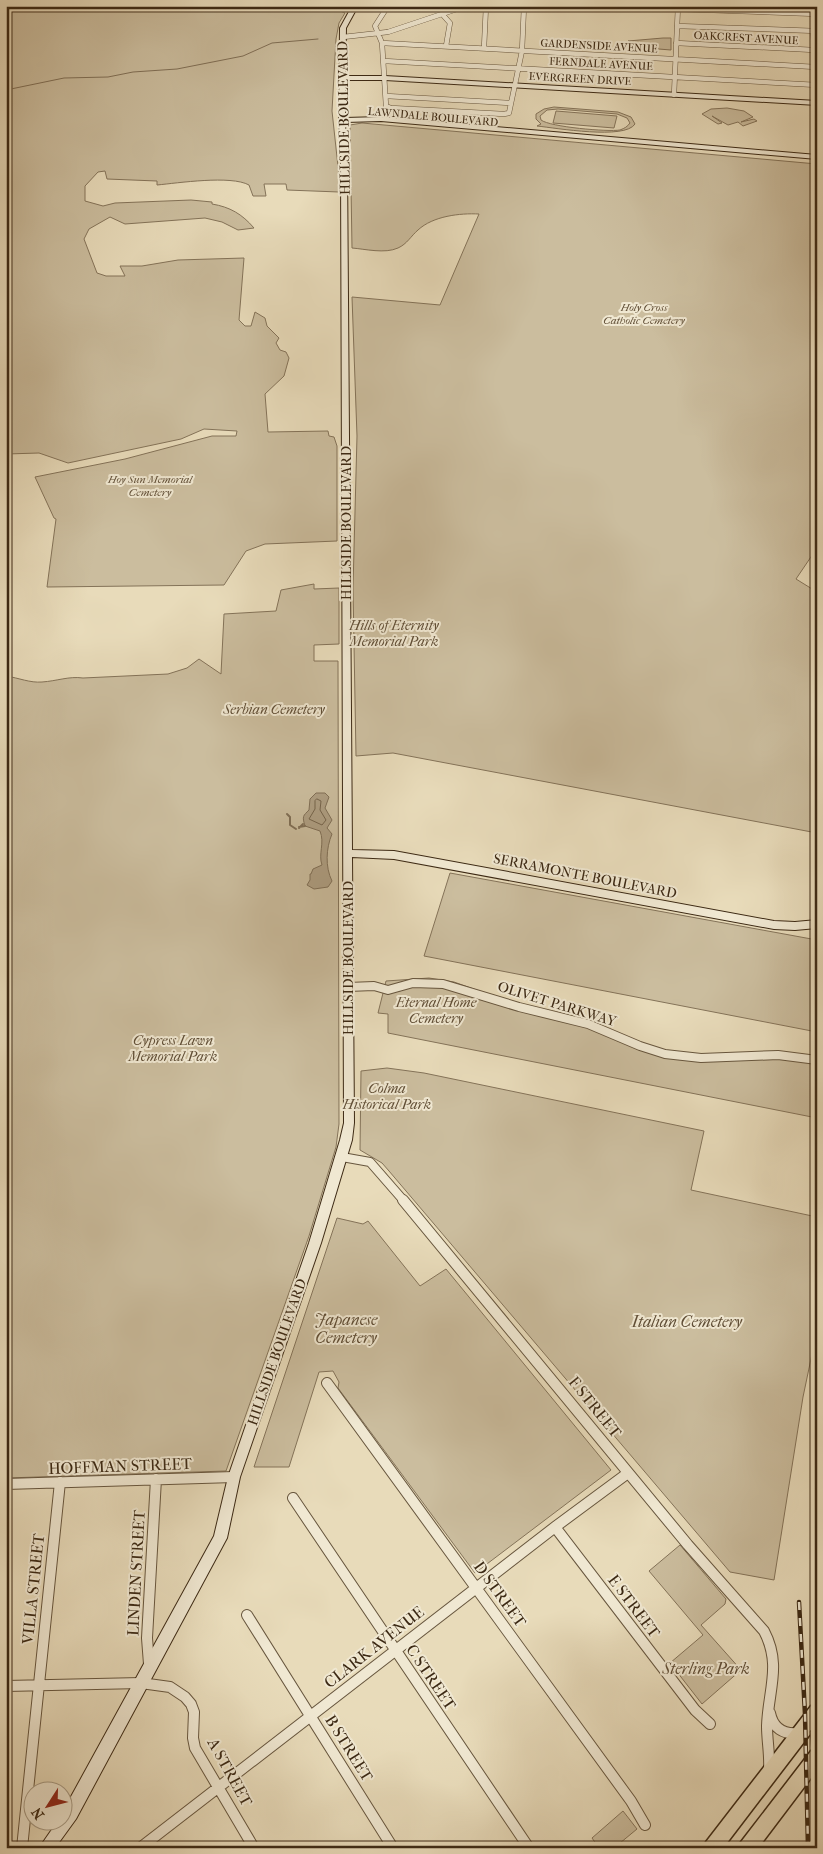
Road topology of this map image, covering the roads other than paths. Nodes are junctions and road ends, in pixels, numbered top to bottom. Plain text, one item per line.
1 (355, 6) edge
2 (405, 6) edge
3 (466, 6) edge
4 (486, 6) edge
5 (524, 6) edge
6 (385, 8) edge
7 (678, 8) edge
8 (442, 14) junction
9 (817, 14) edge
10 (677, 26) junction
11 (815, 31) edge
12 (379, 34) junction
13 (343, 37) junction
14 (382, 43) junction
15 (676, 43) junction
16 (446, 46) junction
17 (484, 48) junction
18 (522, 50) junction
19 (814, 50) junction
20 (675, 59) junction
21 (384, 61) junction
22 (518, 69) junction
23 (816, 70) edge
24 (674, 77) junction
25 (342, 78) junction
26 (385, 78) junction
27 (817, 84) edge
28 (515, 86) junction
29 (674, 95) junction
30 (386, 96) junction
31 (817, 102) edge
32 (511, 103) junction
33 (342, 120) junction
34 (817, 159) edge
35 (348, 853) junction
36 (817, 924) edge
37 (348, 987) junction
38 (817, 1060) edge
39 (342, 1157) junction
40 (327, 1382) dead end
41 (628, 1473) junction
42 (234, 1477) junction
43 (156, 1479) junction
44 (60, 1482) junction
45 (6, 1484) edge
46 (293, 1498) dead end
47 (555, 1527) junction
48 (477, 1588) junction
49 (247, 1615) dead end
50 (396, 1651) junction
51 (149, 1669) junction
52 (141, 1683) junction
53 (38, 1685) junction
54 (6, 1686) edge
55 (770, 1709) junction
56 (817, 1712) edge
57 (310, 1716) junction
58 (710, 1724) dead end
59 (801, 1732) junction
60 (817, 1757) edge
61 (768, 1776) junction
62 (218, 1786) junction
63 (645, 1824) dead end
64 (22, 1848) edge
65 (46, 1848) edge
66 (140, 1848) edge
67 (254, 1848) edge
68 (393, 1848) edge
69 (529, 1848) edge
70 (712, 1848) edge
71 (747, 1848) edge

1 - 13 main road, HILLSIDE BOULEVARD
2 - 6 street
3 - 8 street
4 - 17 street
5 - 18 street
6 - 12 street
7 - 9 street
7 - 10 street
8 - 12 street
8 - 16 street
10 - 11 street
10 - 15 street
11 - 19 street
12 - 13 street
12 - 14 street
13 - 25 main road, HILLSIDE BOULEVARD
14 - 16 street, GARDENSIDE AVENUE
14 - 21 street
15 - 19 street, OAKCREST AVENUE
15 - 20 street
16 - 17 street, GARDENSIDE AVENUE
17 - 18 street, GARDENSIDE AVENUE
18 - 20 street, GARDENSIDE AVENUE
18 - 22 street
19 - 23 street
20 - 23 street, GARDENSIDE AVENUE
20 - 24 street
21 - 22 street, FERNDALE AVENUE
21 - 26 street
22 - 24 street, FERNDALE AVENUE
22 - 28 street
23 - 27 street
24 - 27 street, FERNDALE AVENUE
24 - 29 street
25 - 26 main road, EVERGREEN DRIVE
25 - 33 main road, HILLSIDE BOULEVARD
26 - 28 main road, EVERGREEN DRIVE
26 - 30 street
28 - 29 main road, EVERGREEN DRIVE
28 - 32 street
29 - 31 main road, EVERGREEN DRIVE
30 - 32 street
30 - 32 street
33 - 34 main road, LAWNDALE BOULEVARD
33 - 35 main road, HILLSIDE BOULEVARD
35 - 36 main road, SERRAMONTE BOULEVARD
35 - 37 main road, HILLSIDE BOULEVARD
37 - 38 street, OLIVET PARKWAY
37 - 39 main road, HILLSIDE BOULEVARD
39 - 41 street, F STREET
39 - 42 main road, HILLSIDE BOULEVARD
40 - 48 street, D STREET
41 - 47 street, CLARK AVENUE
41 - 55 street, F STREET
42 - 43 street, HOFFMAN STREET
42 - 51 main road, HILLSIDE BOULEVARD
43 - 44 street, HOFFMAN STREET
43 - 51 street, LINDEN STREET
44 - 45 street, HOFFMAN STREET
44 - 53 street, VILLA STREET
46 - 50 street, C STREET
47 - 48 street, CLARK AVENUE
47 - 58 street, E STREET
48 - 50 street, CLARK AVENUE
48 - 63 street, D STREET
49 - 57 street, B STREET
50 - 57 street, CLARK AVENUE
50 - 69 street, C STREET
51 - 52 main road, HILLSIDE BOULEVARD
52 - 53 street, A STREET
52 - 62 street, A STREET
52 - 65 main road, HILLSIDE BOULEVARD
53 - 54 street, A STREET
53 - 64 street, VILLA STREET
55 - 59 street
55 - 61 street, F STREET
56 - 59 main road
57 - 62 street, CLARK AVENUE
57 - 68 street, B STREET
59 - 61 main road
60 - 71 main road
61 - 70 main road
62 - 66 street, CLARK AVENUE
62 - 67 street, A STREET

